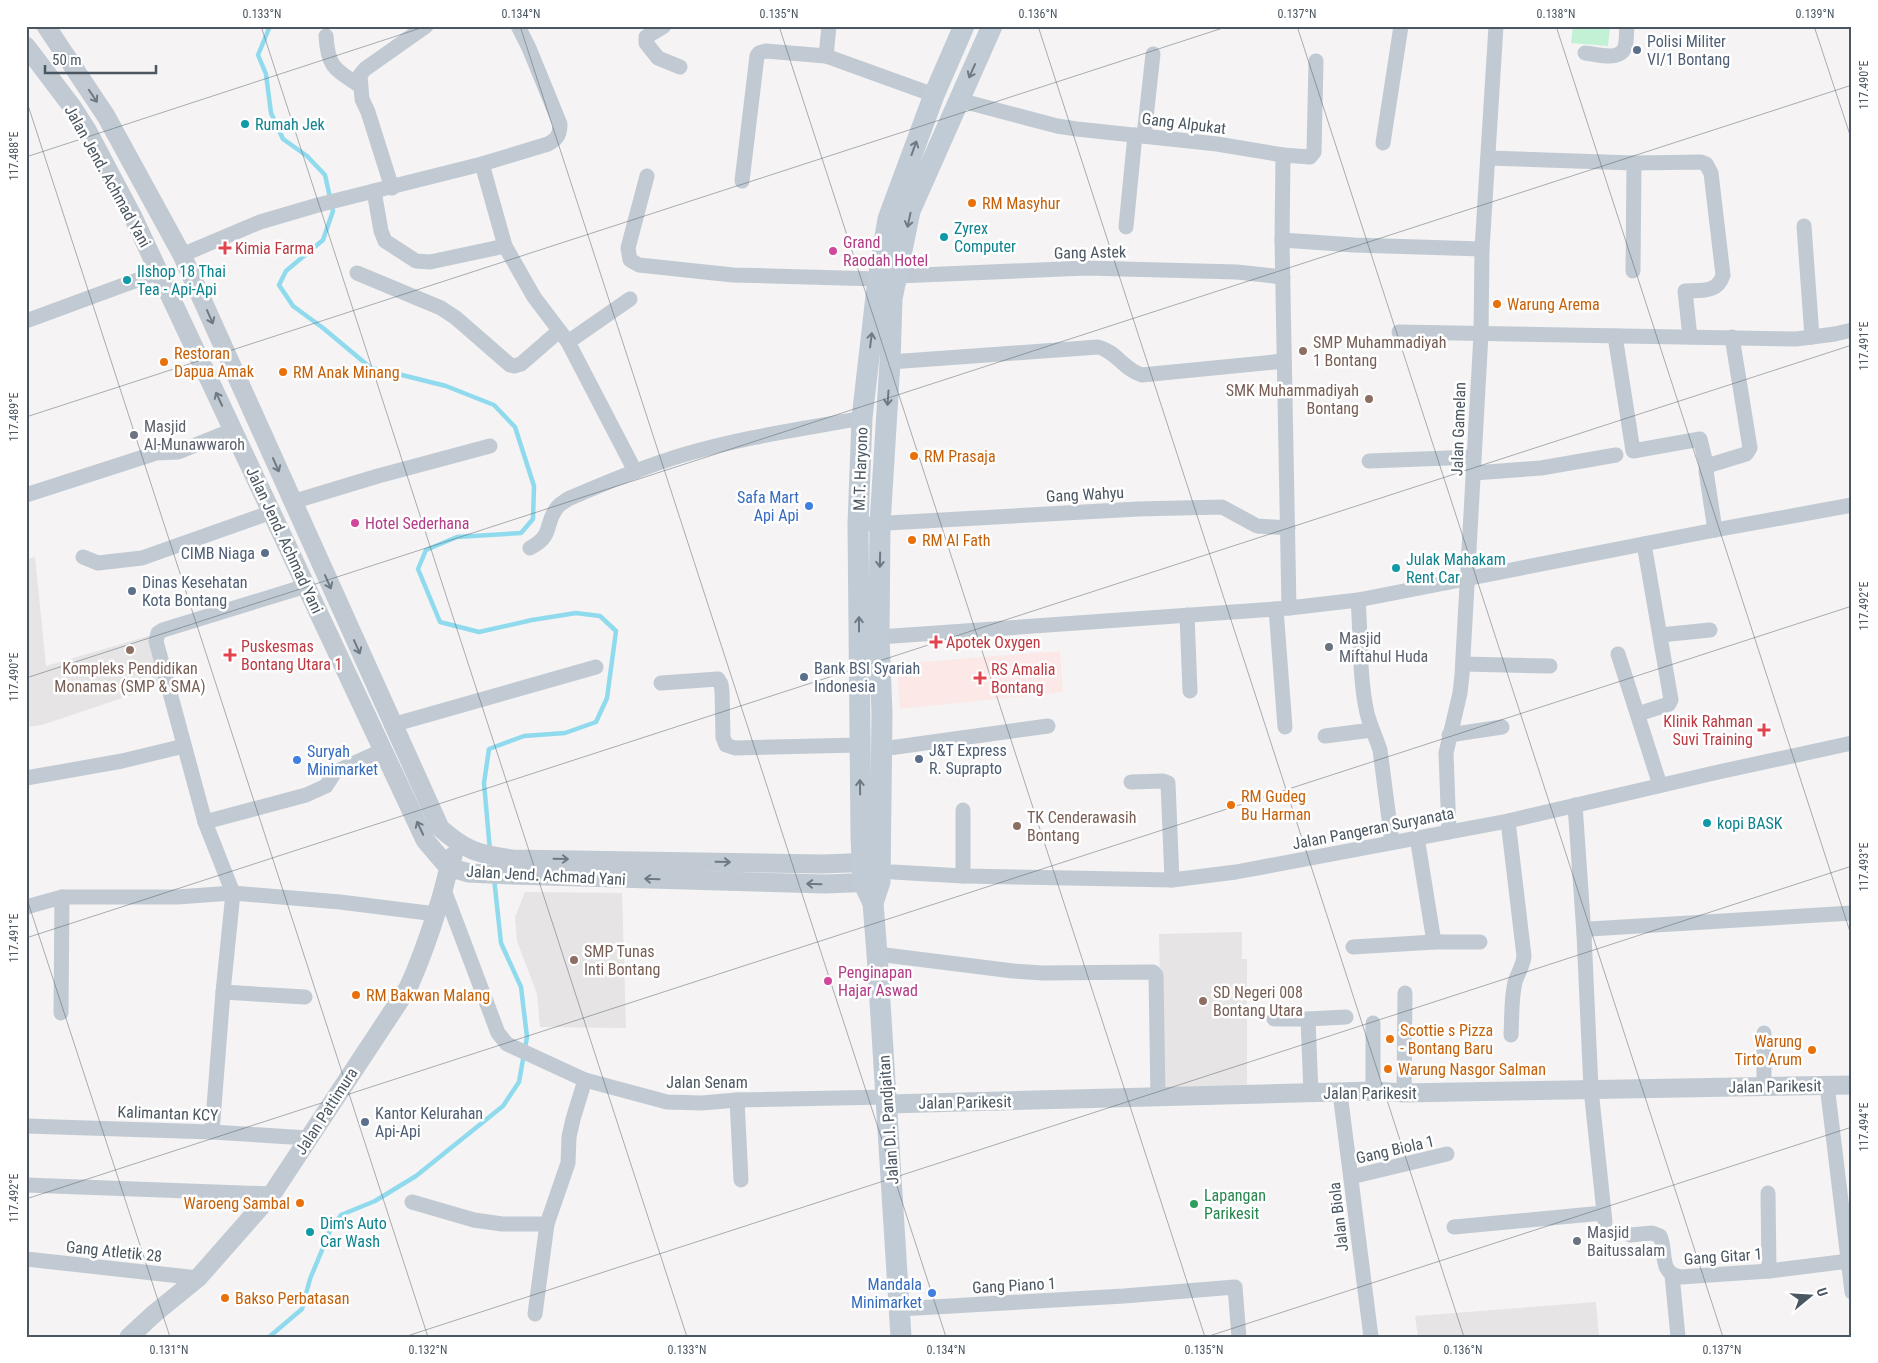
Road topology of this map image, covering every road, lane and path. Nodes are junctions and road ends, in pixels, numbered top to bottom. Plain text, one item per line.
1 (46, 26) edge
2 (426, 26) edge
3 (518, 26) edge
4 (664, 26) edge
5 (829, 26) edge
6 (964, 26) edge
7 (992, 26) edge
8 (1401, 26) edge
9 (1496, 26) edge
10 (1627, 26) edge
11 (326, 36) dead end
12 (26, 46) edge
13 (1584, 52) dead end
14 (1153, 54) dead end
15 (826, 56) junction
16 (1316, 61) dead end
17 (680, 67) dead end
18 (360, 86) junction
19 (934, 94) junction
20 (959, 100) junction
21 (1139, 135) junction
22 (1383, 143) dead end
23 (1283, 155) junction
24 (1488, 158) junction
25 (1634, 163) junction
26 (482, 164) junction
27 (648, 176) dead end
28 (742, 181) dead end
29 (392, 188) junction
30 (374, 192) junction
31 (1804, 226) dead end
32 (1126, 227) dead end
33 (1282, 240) junction
34 (505, 246) junction
35 (1482, 249) junction
36 (182, 255) junction
37 (1633, 271) dead end
38 (159, 272) junction
39 (357, 273) dead end
40 (1283, 277) junction
41 (887, 278) junction
42 (630, 299) dead end
43 (26, 321) edge
44 (1852, 330) edge
45 (1399, 332) dead end
46 (1481, 334) junction
47 (1615, 336) junction
48 (563, 337) junction
49 (1690, 337) junction
50 (1732, 337) junction
51 (1812, 337) junction
52 (1284, 361) junction
53 (890, 362) junction
54 (862, 418) junction
55 (233, 430) junction
56 (490, 446) dead end
57 (1616, 455) dead end
58 (1474, 457) junction
59 (1369, 461) dead end
60 (1707, 468) junction
61 (635, 471) junction
62 (1474, 473) junction
63 (26, 495) edge
64 (292, 502) junction
65 (1852, 505) edge
66 (272, 512) junction
67 (858, 524) junction
68 (880, 524) junction
69 (1288, 528) junction
70 (1715, 530) junction
71 (1644, 544) junction
72 (530, 548) dead end
73 (83, 558) dead end
74 (319, 561) junction
75 (303, 578) junction
76 (1468, 580) junction
77 (1358, 600) junction
78 (338, 602) junction
79 (1283, 608) junction
80 (318, 612) junction
81 (1187, 615) junction
82 (1710, 630) dead end
83 (1660, 635) junction
84 (879, 637) junction
85 (1618, 654) dead end
86 (1463, 664) junction
87 (1550, 666) dead end
88 (596, 667) dead end
89 (661, 683) dead end
90 (1190, 691) dead end
91 (1638, 714) junction
92 (392, 725) junction
93 (1048, 726) dead end
94 (1285, 727) dead end
95 (1502, 727) dead end
96 (1372, 730) junction
97 (1450, 735) junction
98 (1325, 736) dead end
99 (1852, 743) edge
100 (859, 745) junction
101 (184, 746) junction
102 (882, 749) junction
103 (383, 750) junction
104 (26, 778) edge
105 (1131, 782) dead end
106 (1660, 785) junction
107 (1575, 805) junction
108 (963, 810) dead end
109 (1508, 821) junction
110 (205, 822) junction
111 (1449, 832) junction
112 (1417, 837) junction
113 (1392, 842) junction
114 (459, 844) junction
115 (448, 867) junction
116 (512, 867) junction
117 (876, 872) junction
118 (963, 876) junction
119 (1172, 880) junction
120 (444, 890) junction
121 (232, 893) junction
122 (62, 896) junction
123 (873, 903) joint
124 (26, 907) edge
125 (1852, 913) edge
126 (436, 914) junction
127 (1584, 934) junction
128 (1434, 942) junction
129 (1480, 942) dead end
130 (1353, 947) dead end
131 (877, 954) junction
132 (223, 992) junction
133 (1405, 993) dead end
134 (305, 997) dead end
135 (61, 1013) dead end
136 (1346, 1018) dead end
137 (1308, 1019) junction
138 (1274, 1020) dead end
139 (1374, 1023) dead end
140 (1764, 1033) dead end
141 (1511, 1035) dead end
142 (585, 1080) junction
143 (1827, 1085) junction
144 (1852, 1085) edge
145 (1764, 1086) junction
146 (1591, 1089) junction
147 (1373, 1091) junction
148 (1311, 1093) junction
149 (1340, 1093) junction
150 (1404, 1093) junction
151 (1158, 1098) junction
152 (737, 1100) junction
153 (888, 1100) junction
154 (26, 1126) edge
155 (212, 1132) junction
156 (308, 1138) junction
157 (1447, 1154) dead end
158 (1351, 1177) junction
159 (741, 1180) dead end
160 (1846, 1184) edge
161 (26, 1185) edge
162 (1768, 1193) dead end
163 (272, 1194) junction
164 (412, 1202) dead end
165 (547, 1224) junction
166 (1454, 1227) dead end
167 (1630, 1235) dead end
168 (26, 1259) edge
169 (1849, 1261) junction
170 (1769, 1271) junction
171 (1672, 1275) junction
172 (198, 1278) junction
173 (1852, 1292) edge
174 (899, 1309) junction
175 (535, 1314) dead end
176 (129, 1337) edge
177 (901, 1337) edge
178 (1239, 1337) edge
179 (1371, 1337) edge
180 (1678, 1337) edge

1 -> 36 street, Jalan Jend. Achmad Yani
2 - 18 street
3 - 26 street
4 - 17 street
5 - 15 street
6 - 19 main road, M.T. Haryono
7 -> 20 main road, M.T. Haryono
8 - 22 street
9 - 24 street, Jalan Gamelan
10 - 13 street
11 - 18 street
12 - 38 street, Jalan Jend. Achmad Yani
14 - 21 street
15 - 19 street
15 - 28 street
16 - 23 street, Gang Alpukat
18 - 29 street
41 -> 19 main road, M.T. Haryono
20 - 21 street, Gang Alpukat
20 -> 41 main road, M.T. Haryono
21 - 23 street, Gang Alpukat
21 - 32 street
23 - 33 street
24 - 25 street
24 - 35 street, Jalan Gamelan
25 - 37 street
25 - 49 street
26 - 29 street
26 - 34 street
27 - 41 street, Gang Astek
29 - 30 street
30 - 34 street
30 - 36 street
31 - 51 street
33 - 35 street
33 - 40 street
34 - 48 street
35 - 46 street, Jalan Gamelan
36 -> 64 street, Jalan Jend. Achmad Yani
38 - 43 street
55 -> 38 street, Jalan Jend. Achmad Yani
39 - 48 street
40 - 41 street, Gang Astek
40 - 52 street
41 - 53 main road, M.T. Haryono
54 -> 41 main road, M.T. Haryono
42 - 48 street
44 - 51 street
45 - 46 street
46 - 47 street
46 - 58 street, Jalan Gamelan
47 - 49 street
47 - 60 street
48 - 61 street
49 - 50 street
50 - 51 street
50 - 60 street
52 - 53 street
52 - 69 street
53 -> 68 main road, M.T. Haryono
54 - 61 street
54 - 67 main road, M.T. Haryono
55 - 63 street
55 - 66 street, Jalan Jend. Achmad Yani
56 - 64 street
57 - 62 street
58 - 59 street
58 - 62 street, Jalan Gamelan
60 - 70 street
61 - 72 street
62 - 76 street, Jalan Gamelan
64 - 74 street, Jalan Jend. Achmad Yani
65 - 70 street
66 - 73 street
66 - 75 street, Jalan Jend. Achmad Yani
67 - 68 street, Gang Wahyu
100 -> 67 main road, M.T. Haryono
68 - 69 street, Gang Wahyu
68 -> 84 main road, M.T. Haryono
69 - 79 street
70 - 71 street
71 - 76 street
71 - 83 street
74 - 75 street
74 -> 78 street, Jalan Jend. Achmad Yani
75 - 80 street, Jalan Jend. Achmad Yani
75 - 101 street
76 - 77 street
76 - 86 street, Jalan Gamelan
77 - 79 street
77 - 96 street
78 - 80 street
78 -> 92 street, Jalan Jend. Achmad Yani
79 - 81 street
79 - 94 street
80 - 103 street, Jalan Jend. Achmad Yani
81 - 84 street
81 - 90 street
82 - 83 street
83 - 91 street
84 - 102 main road, M.T. Haryono
85 - 91 street
86 - 87 street
86 - 97 street, Jalan Gamelan
88 - 92 street
89 - 100 street
91 - 106 street
92 - 114 street, Jalan Jend. Achmad Yani
93 - 102 street
95 - 97 street
96 - 98 street
96 - 113 street
97 - 111 street, Jalan Gamelan
99 - 106 street, Jalan Pangeran Suryanata
117 -> 100 main road, M.T. Haryono
101 - 104 street
101 - 110 street
102 - 117 main road, M.T. Haryono
103 - 110 street
115 -> 103 street, Jalan Jend. Achmad Yani
105 - 119 street
106 - 107 street, Jalan Pangeran Suryanata
107 - 109 street, Jalan Pangeran Suryanata
107 - 127 street
108 - 118 street
109 - 111 street, Jalan Pangeran Suryanata
109 - 141 street
110 - 121 street
111 - 112 street, Jalan Pangeran Suryanata
112 - 113 street, Jalan Pangeran Suryanata
112 - 128 street
113 - 119 street, Jalan Pangeran Suryanata
114 - 115 street, Jalan Pattimura
114 - 116 street, Jalan Jend. Achmad Yani
115 - 116 street, Jalan Jend. Achmad Yani
115 - 120 street, Jalan Pattimura
116 - 117 street, Jalan Jend. Achmad Yani
117 - 118 street, Jalan Pangeran Suryanata
117 - 123 main road, M.T. Haryono
118 - 119 street, Jalan Pangeran Suryanata
120 - 126 street, Jalan Pattimura
120 - 142 street, Jalan Senam
121 - 122 street
121 - 126 street
121 - 132 street
122 - 124 street
122 - 135 street
123 - 131 main road, Jalan D.I. Pandjaitan
125 - 127 street
126 - 156 street, Jalan Pattimura
127 - 146 street
128 - 129 street
128 - 130 street
131 - 151 street
131 - 153 main road, Jalan D.I. Pandjaitan
132 - 134 street
132 - 155 street
133 - 150 street
136 - 137 street
137 - 138 street
137 - 148 street
139 - 147 street
140 - 145 street
142 - 152 street, Jalan Senam
142 - 165 street
143 - 144 street, Jalan Parikesit
143 - 145 street, Jalan Parikesit
143 - 160 street
145 - 146 street, Jalan Parikesit
146 - 150 street, Jalan Parikesit
146 - 166 street
147 - 149 street, Jalan Parikesit
147 - 150 street, Jalan Parikesit
148 - 149 street, Jalan Parikesit
148 - 151 street, Jalan Parikesit
149 - 158 street, Jalan Biola
151 - 153 street, Jalan Parikesit
152 - 153 street, Jalan Senam
152 - 159 street
153 - 174 main road, Jalan D.I. Pandjaitan
154 - 155 street, Kalimantan KCY
155 - 156 street, Kalimantan KCY
156 - 163 street, Jalan Pattimura
157 - 158 street, Gang Biola 1
158 - 179 street, Jalan Biola
160 - 169 street
161 - 163 street
162 - 170 street
163 - 172 street, Jalan Pattimura
164 - 165 street
165 - 175 street
167 - 171 street, Gang Gitar 1
168 - 172 street, Gang Atletik 28
169 - 170 street, Gang Gitar 1
169 - 173 street
170 - 171 street, Gang Gitar 1
171 - 180 street
172 - 176 street, Jalan Pattimura
174 - 177 main road, Jalan D.I. Pandjaitan
174 - 178 street, Gang Piano 1

